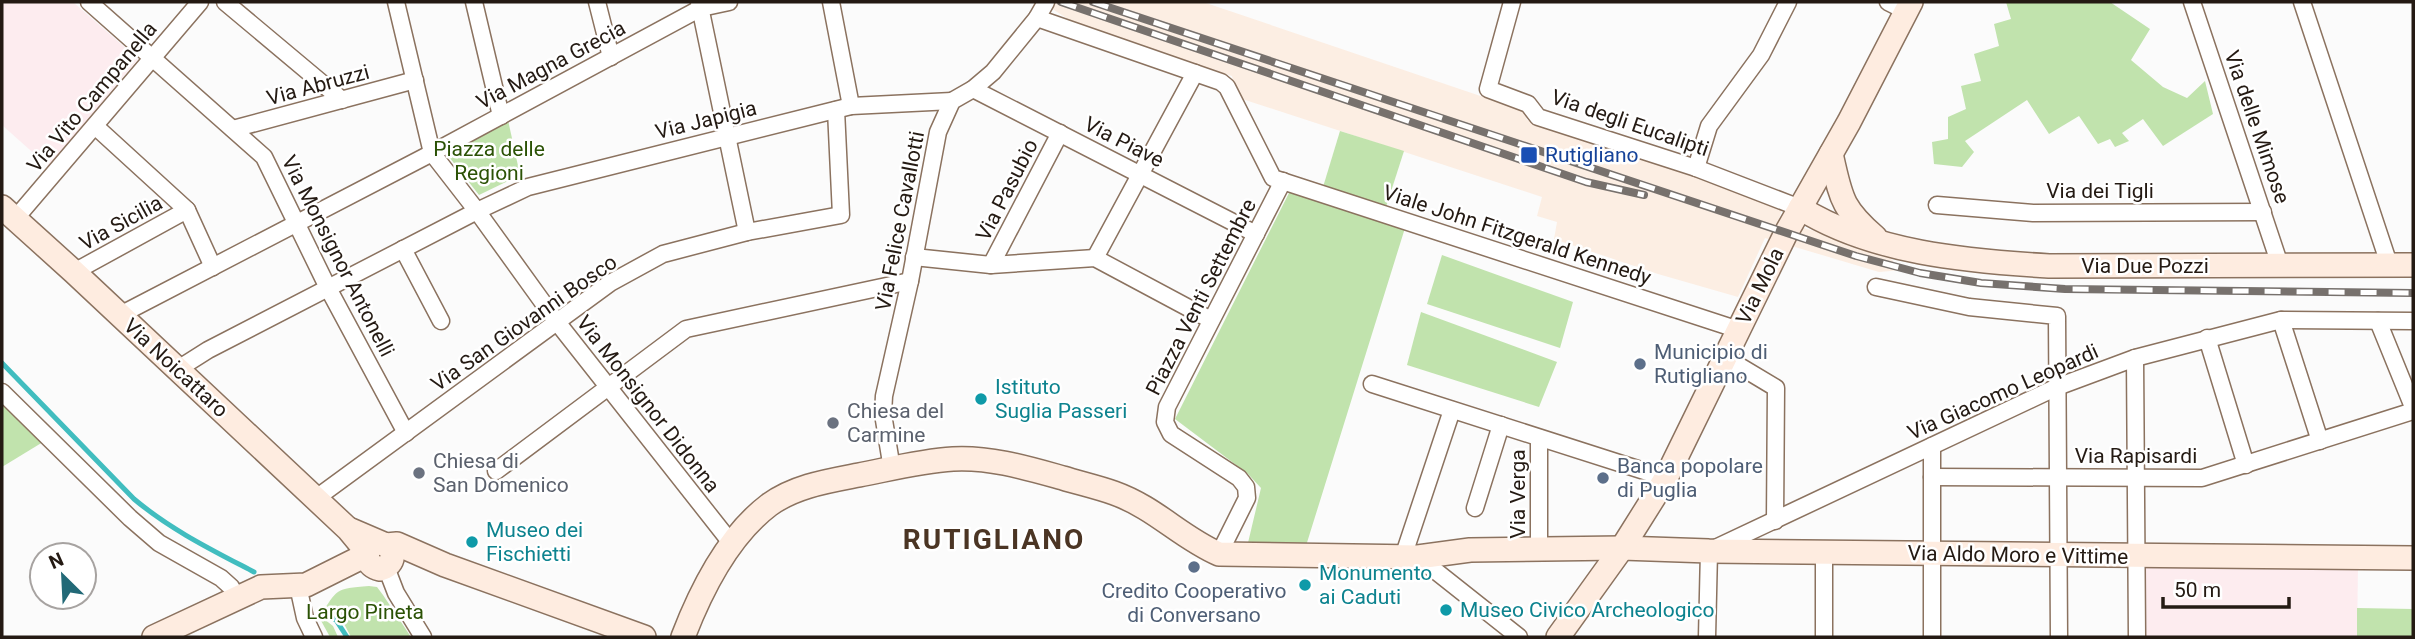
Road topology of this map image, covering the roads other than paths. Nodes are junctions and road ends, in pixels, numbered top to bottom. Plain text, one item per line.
1 (89, 2) edge
2 (200, 2) edge
3 (225, 2) edge
4 (396, 2) edge
5 (474, 2) edge
6 (597, 2) edge
7 (729, 2) edge
8 (831, 2) edge
9 (1046, 2) edge
10 (1512, 2) edge
11 (1788, 2) edge
12 (2192, 2) edge
13 (2302, 2) edge
14 (700, 5) edge
15 (1902, 5) edge
16 (1037, 18) junction
17 (611, 57) junction
18 (152, 58) junction
19 (1195, 73) junction
20 (415, 80) junction
21 (973, 89) junction
22 (342, 100) junction
23 (951, 101) junction
24 (843, 108) junction
25 (501, 116) junction
26 (95, 126) junction
27 (233, 129) junction
28 (1060, 133) junction
29 (729, 135) junction
30 (432, 153) junction
31 (1830, 154) junction
32 (1696, 168) junction
33 (1141, 174) junction
34 (1283, 181) junction
35 (1937, 205) dead end
36 (1800, 208) junction
37 (187, 210) junction
38 (477, 211) junction
39 (2263, 212) junction
40 (8, 213) edge
41 (297, 223) junction
42 (747, 232) junction
43 (1256, 234) junction
44 (1880, 242) junction
45 (403, 249) junction
46 (914, 257) junction
47 (1095, 258) junction
48 (2389, 264) junction
49 (2413, 264) edge
50 (991, 265) junction
51 (2280, 265) junction
52 (213, 267) junction
53 (74, 272) junction
54 (910, 282) junction
55 (1877, 287) dead end
56 (328, 288) junction
57 (120, 315) junction
58 (1211, 320) junction
59 (2281, 320) junction
60 (441, 321) dead end
61 (2378, 321) junction
62 (2413, 321) edge
63 (557, 322) junction
64 (1739, 330) junction
65 (2207, 338) junction
66 (1726, 358) junction
67 (2135, 358) junction
68 (178, 369) junction
69 (1372, 384) dead end
70 (607, 387) junction
71 (2057, 387) junction
72 (2, 392) edge
73 (2413, 409) edge
74 (1452, 410) junction
75 (1501, 425) junction
76 (406, 433) junction
77 (1539, 438) junction
78 (2319, 441) junction
79 (1932, 446) junction
80 (2246, 464) junction
81 (892, 469) junction
82 (496, 471) dead end
83 (1932, 477) junction
84 (1666, 478) junction
85 (2059, 478) junction
86 (2136, 478) junction
87 (315, 499) junction
88 (1475, 508) dead end
89 (1774, 521) junction
90 (732, 544) junction
91 (1622, 548) junction
92 (1539, 550) junction
93 (1709, 551) junction
94 (1824, 553) junction
95 (1219, 554) junction
96 (1932, 554) junction
97 (2060, 555) junction
98 (379, 556) junction
99 (2136, 556) junction
100 (1410, 557) junction
101 (2413, 558) edge
102 (299, 586) junction
103 (237, 597) junction
104 (154, 637) edge
105 (314, 637) edge
106 (423, 637) edge
107 (643, 637) edge
108 (683, 637) edge
109 (1518, 637) edge
110 (1558, 637) edge
111 (1707, 637) edge
112 (1824, 637) edge
113 (1932, 637) edge
114 (2059, 637) edge
115 (2137, 637) edge

1 - 18 street, Via Monsignor Antonelli
2 - 18 street, Via Vito Campanella
3 - 22 street
4 - 20 street
5 - 25 street
6 - 17 street
7 - 14 street, Via Magna Grecia
8 - 24 street
9 - 16 street
10 - 32 street, Via degli Eucalipti
11 - 32 street
12 - 39 street, Via delle Mimose
13 - 48 street
14 - 17 street, Via Magna Grecia
14 - 29 street
15 - 31 street, Via Mola
16 - 19 street
16 - 21 street
17 - 25 street, Via Magna Grecia
18 - 26 street, Via Vito Campanella
18 - 27 street, Via Monsignor Antonelli
19 - 33 street
19 - 34 street
20 - 22 street, Via Abruzzi
20 - 30 street
21 - 23 street
21 - 28 street, Via Piave
22 - 27 street, Via Abruzzi
23 - 24 street, Via Japigia
23 - 46 street, Via Felice Cavallotti
24 - 29 street, Via Japigia
24 - 42 street, Via San Giovanni Bosco
25 - 30 street, Via Magna Grecia
26 - 37 street
26 - 40 street, Via Vito Campanella
27 - 41 street, Via Monsignor Antonelli
28 - 33 street, Via Piave
28 - 50 street, Via Pasubio
29 - 38 street, Via Japigia
29 - 42 street
30 - 38 street, Via Monsignor Didonna
30 - 41 street, Via Magna Grecia
31 - 36 street, Via Mola
31 - 44 street, Via Due Pozzi
32 - 36 street, Via degli Eucalipti
33 - 43 street, Via Piave
33 - 47 street
34 - 43 street, Piazza Venti Settembre
34 - 64 street, Viale John Fitzgerald Kennedy
35 - 39 street, Via dei Tigli
36 - 44 street, Via Due Pozzi
36 - 64 street, Via Mola
37 - 52 street
37 - 53 street, Via Sicilia
38 - 45 street, Via Japigia
38 - 63 street, Via Monsignor Didonna
39 - 51 street, Via delle Mimose
40 - 53 street, Via Noicattaro
41 - 52 street, Via Magna Grecia
41 - 56 street, Via Monsignor Antonelli
42 - 63 street, Via San Giovanni Bosco
43 - 58 street, Piazza Venti Settembre
44 - 51 street, Via Due Pozzi
45 - 56 street, Via Japigia
45 - 60 street
46 - 50 street
46 - 54 street, Via Felice Cavallotti
47 - 50 street
47 - 58 street
48 - 49 street, Via Due Pozzi
48 - 51 street, Via Due Pozzi
52 - 57 street, Via Magna Grecia
53 - 57 street, Via Noicattaro
54 - 70 street
54 - 81 street, Via Felice Cavallotti
55 - 71 street
56 - 68 street, Via Japigia
56 - 76 street, Via Monsignor Antonelli
57 - 68 street, Via Noicattaro
58 - 95 street, Piazza Venti Settembre
59 - 61 street, Via Giacomo Leopardi
59 - 65 street, Via Giacomo Leopardi
59 - 78 street
61 - 62 street, Via Giacomo Leopardi
61 - 73 street
63 - 70 street, Via Monsignor Didonna
63 - 76 street, Via San Giovanni Bosco
64 - 66 street, Via Mola
65 - 67 street, Via Giacomo Leopardi
65 - 80 street
66 - 84 street, Via Mola
66 - 89 street
67 - 71 street, Via Giacomo Leopardi
67 - 86 street
68 - 87 street, Via Noicattaro
69 - 74 street
70 - 82 street
70 - 90 street, Via Monsignor Didonna
71 - 79 street, Via Giacomo Leopardi
71 - 85 street
72 - 103 street
73 - 78 street, Via Rapisardi
74 - 75 street
74 - 100 street
75 - 77 street
75 - 88 street
76 - 87 street, Via San Giovanni Bosco
77 - 84 street
77 - 92 street, Via Verga
78 - 80 street, Via Rapisardi
79 - 83 street
79 - 89 street, Via Giacomo Leopardi
80 - 86 street, Via Rapisardi
81 - 90 street
81 - 95 street
83 - 85 street, Via Rapisardi
83 - 96 street
84 - 91 street, Via Mola
85 - 86 street, Via Rapisardi
85 - 97 street
86 - 99 street
87 - 98 street, Via Noicattaro
89 - 93 street, Via Giacomo Leopardi
90 - 108 street
91 - 92 street, Via Aldo Moro e Vittime
91 - 93 street, Via Aldo Moro e Vittime
91 - 110 street, Via Mola
92 - 100 street, Via Aldo Moro e Vittime
93 - 94 street, Via Aldo Moro e Vittime
93 - 111 street
94 - 96 street, Via Aldo Moro e Vittime
94 - 112 street
95 - 100 street, Via Aldo Moro e Vittime
96 - 97 street, Via Aldo Moro e Vittime
96 - 113 street
97 - 99 street, Via Aldo Moro e Vittime
97 - 114 street
98 - 102 street
98 - 106 street
98 - 107 street
99 - 101 street, Via Aldo Moro e Vittime
99 - 115 street
100 - 109 street
102 - 103 street
102 - 105 street
103 - 104 street

